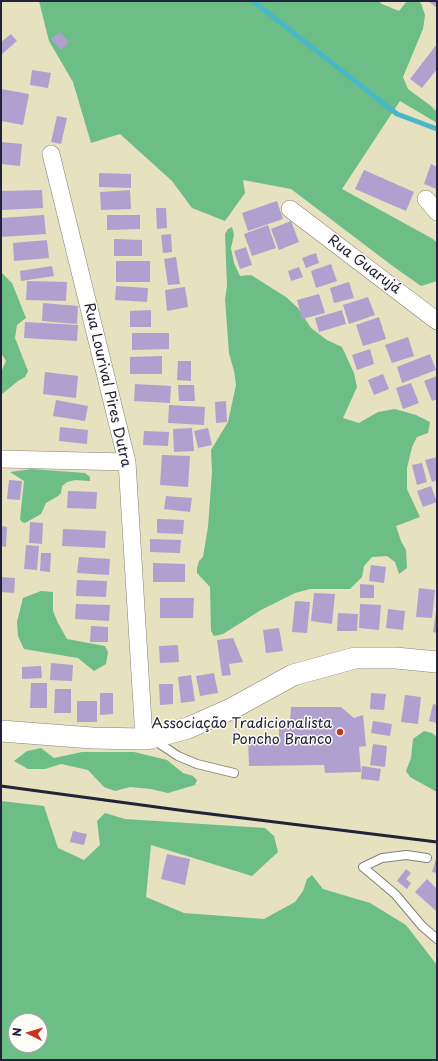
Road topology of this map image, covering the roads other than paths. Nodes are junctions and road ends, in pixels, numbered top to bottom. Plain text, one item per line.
1 (51, 154) dead end
2 (426, 199) dead end
3 (290, 209) dead end
4 (437, 212) edge
5 (437, 321) edge
6 (1, 459) edge
7 (128, 462) junction
8 (437, 662) edge
9 (1, 731) edge
10 (147, 739) junction
11 (234, 773) dead end
12 (428, 858) dead end
13 (437, 939) edge

1 - 7 street, Rua Lourival Pires Dutra
2 - 4 street
3 - 5 street, Rua Guarujá
6 - 7 street
7 - 10 street, Rua Lourival Pires Dutra
8 - 10 street
9 - 10 street
10 - 11 lane
12 - 13 lane

